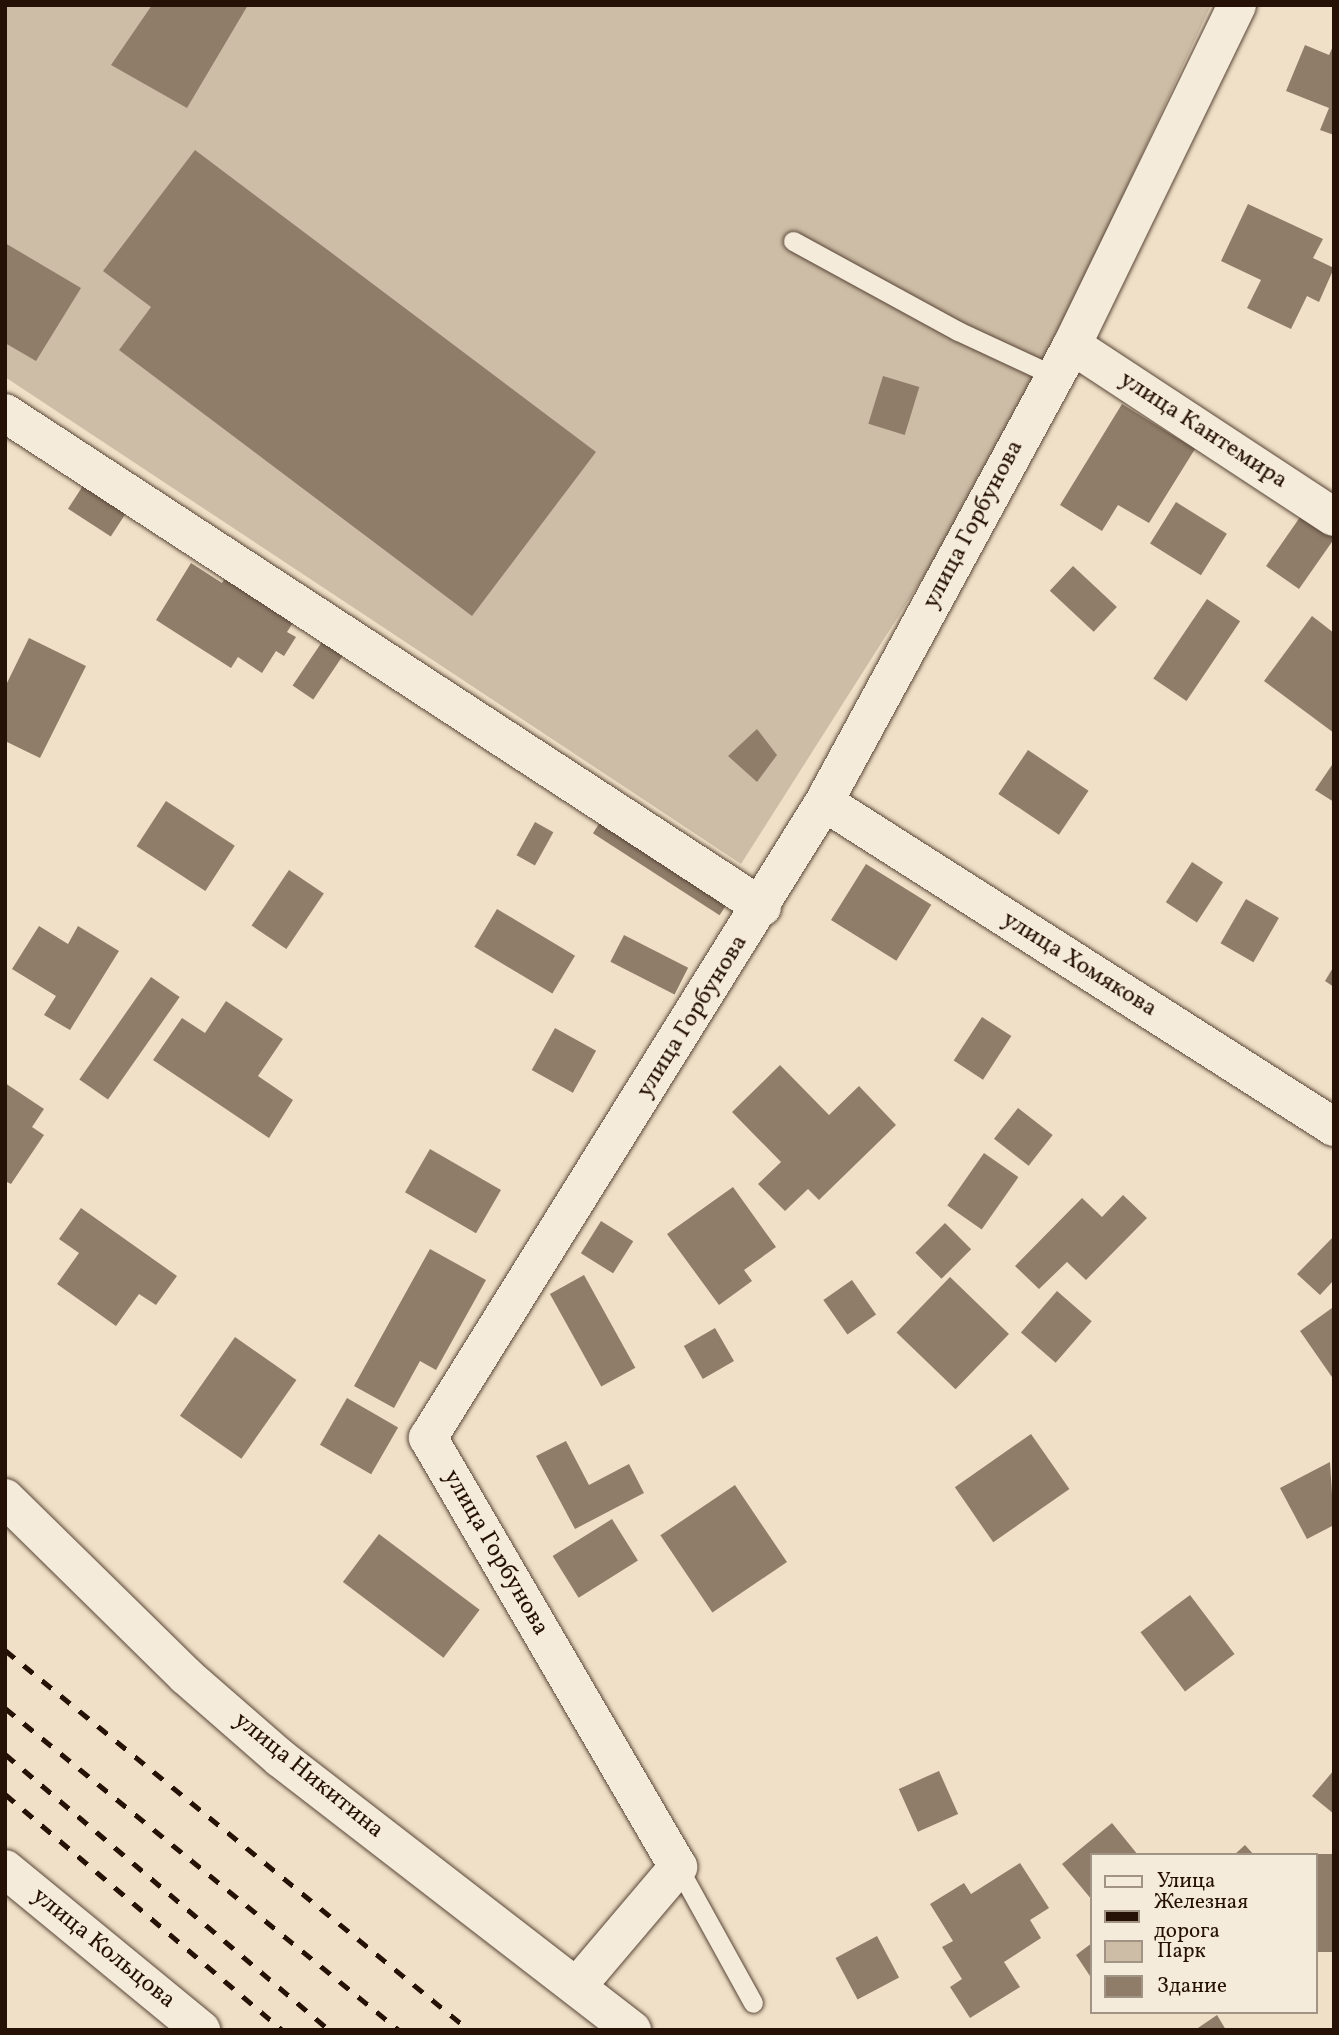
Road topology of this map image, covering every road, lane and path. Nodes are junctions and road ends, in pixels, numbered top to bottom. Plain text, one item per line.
1 (1237, 5) edge
2 (793, 241) dead end
3 (1063, 360) junction
4 (5, 413) edge
5 (1334, 517) edge
6 (824, 802) junction
7 (762, 907) junction
8 (1334, 1127) edge
9 (5, 1498) edge
10 (678, 1867) junction
11 (5, 1869) edge
12 (578, 1985) junction
13 (753, 2003) dead end
14 (201, 2030) edge
15 (632, 2030) edge

1 - 3 street, улица Горбунова
2 - 3 lane
3 - 5 street, улица Кантемира
3 - 6 street, улица Горбунова
4 - 7 street
6 - 7 street, улица Горбунова
6 - 8 street, улица Хомякова
7 - 10 street, улица Горбунова
9 - 12 street, улица Никитина
10 - 12 street
10 - 13 lane
11 - 14 street, улица Кольцова
12 - 15 street, улица Никитина

